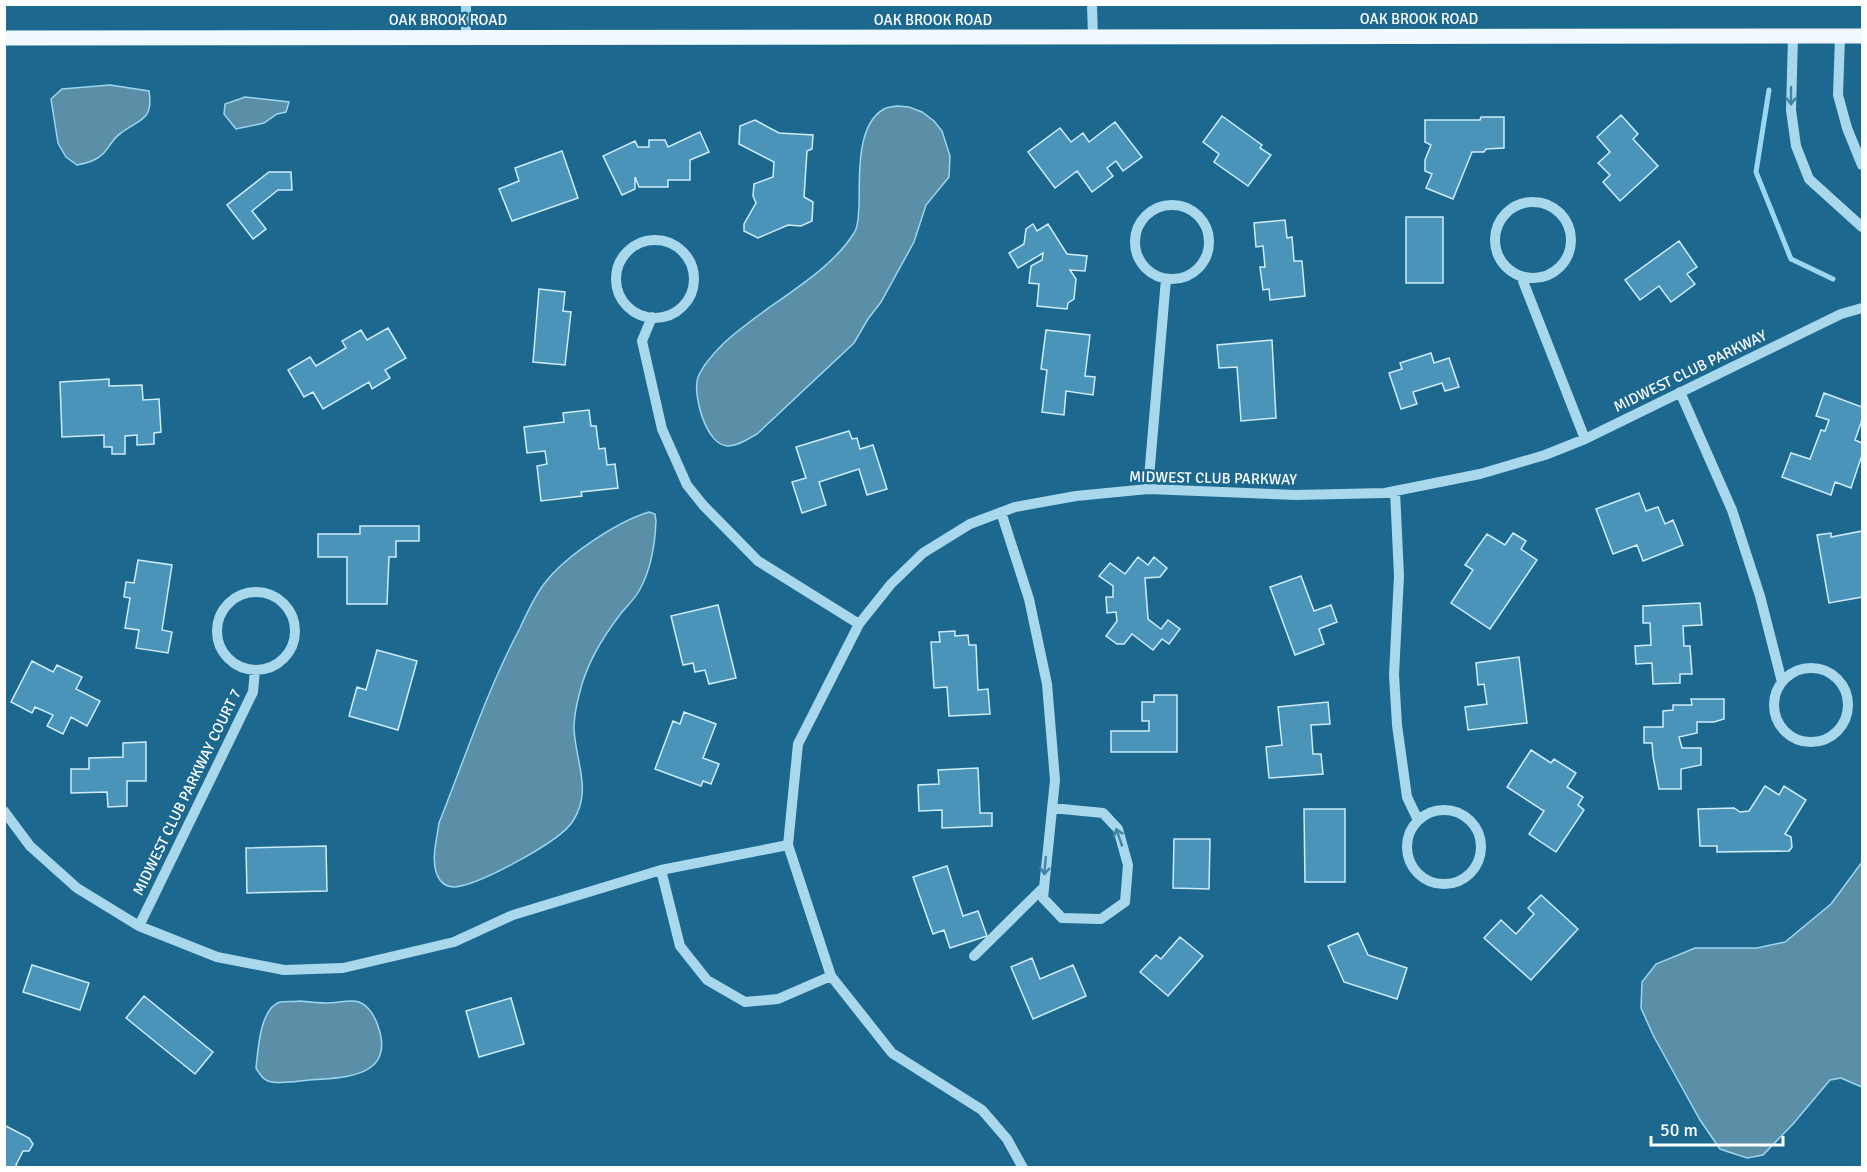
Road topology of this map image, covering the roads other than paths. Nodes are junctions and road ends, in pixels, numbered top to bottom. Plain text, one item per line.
1 (466, 4) edge
2 (1092, 4) edge
3 (1863, 36) edge
4 (1793, 37) junction
5 (1840, 37) junction
6 (4, 38) edge
7 (466, 38) junction
8 (1093, 38) junction
9 (1863, 165) edge
10 (1863, 227) edge
11 (1521, 276) junction
12 (1166, 279) junction
13 (1863, 308) edge
14 (652, 317) junction
15 (1680, 392) junction
16 (1585, 439) junction
17 (1148, 489) junction
18 (1395, 491) junction
19 (1001, 512) junction
20 (859, 624) junction
21 (255, 670) junction
22 (1782, 682) junction
23 (1052, 808) junction
24 (4, 811) edge
25 (1418, 820) junction
26 (788, 845) junction
27 (661, 870) junction
28 (1044, 887) junction
29 (139, 926) junction
30 (974, 956) dead end
31 (831, 976) junction
32 (1023, 1167) edge

1 - 7 street
2 - 8 street
3 - 5 main road, OAK BROOK ROAD
4 - 5 main road, OAK BROOK ROAD
4 - 8 main road, OAK BROOK ROAD
4 -> 10 street
5 - 9 street
6 - 7 main road, OAK BROOK ROAD
7 - 8 main road, OAK BROOK ROAD
11 - 11 street
11 - 16 street
12 - 12 street
12 - 17 street
13 - 15 street, MIDWEST CLUB PARKWAY
14 - 14 street
14 - 20 street
15 - 16 street, MIDWEST CLUB PARKWAY
15 - 22 street
16 - 18 street, MIDWEST CLUB PARKWAY
17 - 18 street, MIDWEST CLUB PARKWAY
17 - 19 street, MIDWEST CLUB PARKWAY
18 - 25 street
19 - 20 street, MIDWEST CLUB PARKWAY
19 - 23 street
20 - 26 street, MIDWEST CLUB PARKWAY
21 - 21 street
21 - 29 street, MIDWEST CLUB PARKWAY COURT 7
22 - 22 street
23 -> 28 street
28 -> 23 street
24 - 29 street
25 - 25 street
26 - 27 street
26 - 31 street, MIDWEST CLUB PARKWAY
27 - 29 street
27 - 31 street
28 - 30 street
31 - 32 street, MIDWEST CLUB PARKWAY

